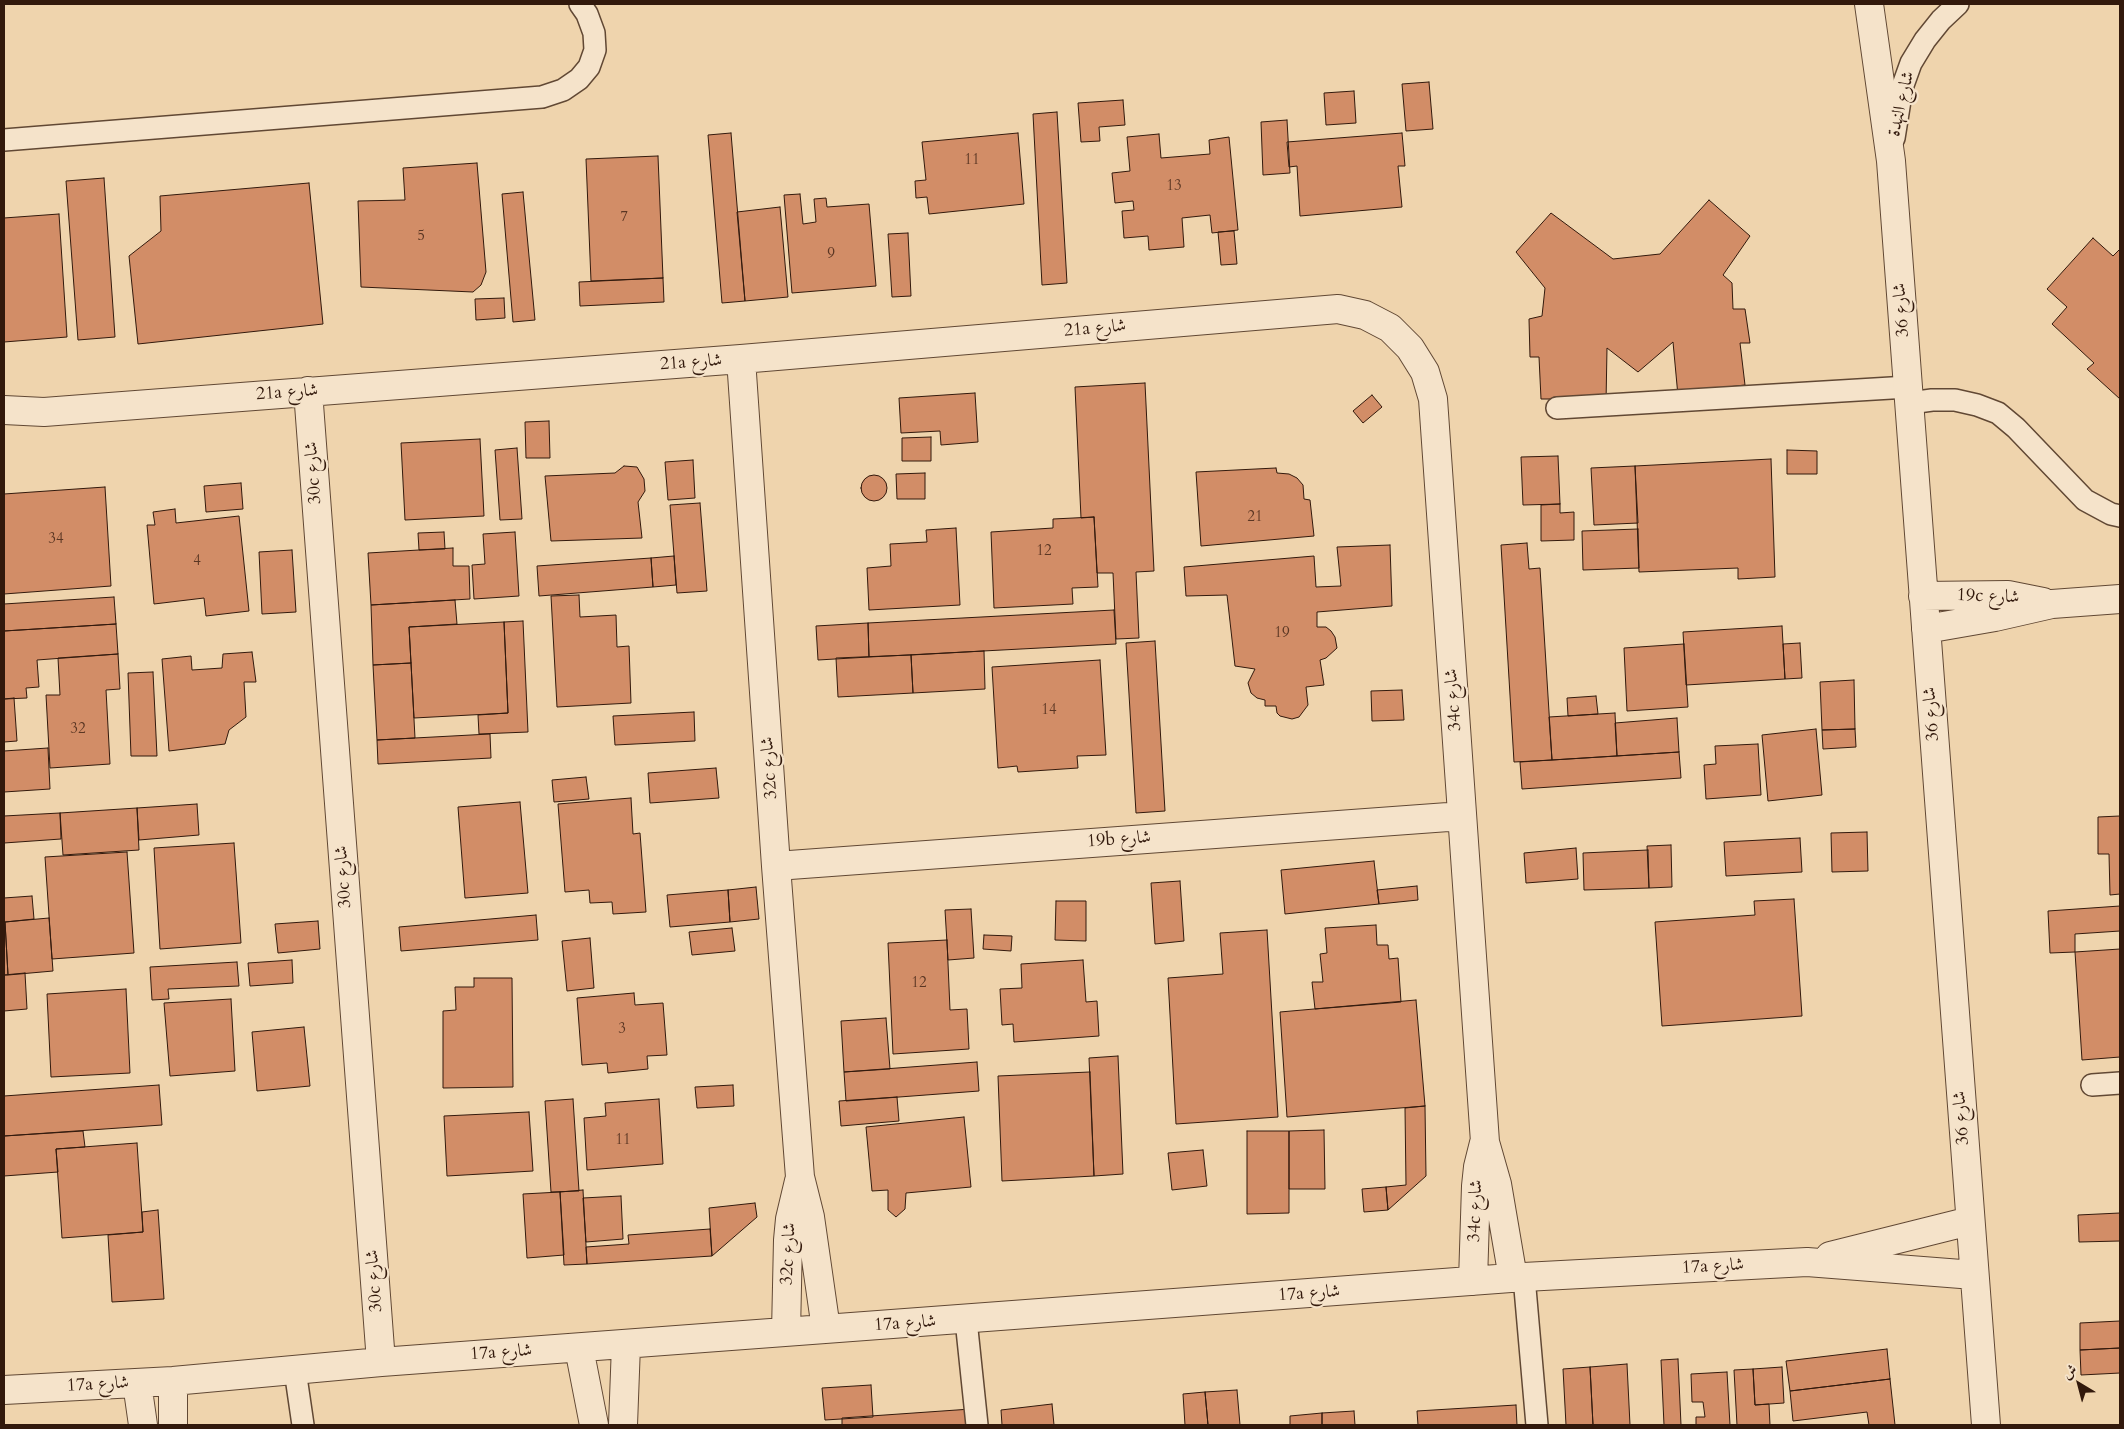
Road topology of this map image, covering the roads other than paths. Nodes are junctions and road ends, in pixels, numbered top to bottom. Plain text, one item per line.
1 (580, 4) edge
2 (1868, 4) edge
3 (1958, 4) edge
4 (4, 140) edge
5 (1891, 161) junction
6 (1338, 308) joint
7 (741, 359) junction
8 (308, 391) junction
9 (1909, 395) junction
10 (1557, 408) dead end
11 (4, 410) edge
12 (44, 412) junction
13 (4, 423) edge
14 (2120, 516) edge
15 (1923, 596) junction
16 (2120, 599) edge
17 (2052, 604) junction
18 (1926, 629) junction
19 (1462, 816) junction
20 (776, 866) junction
21 (2120, 1083) edge
22 (2092, 1085) dead end
23 (1485, 1142) junction
24 (800, 1178) junction
25 (1970, 1221) junction
26 (1807, 1262) junction
27 (1974, 1275) junction
28 (1518, 1278) junction
29 (1474, 1281) junction
30 (966, 1320) junction
31 (826, 1329) junction
32 (786, 1332) junction
33 (626, 1345) junction
34 (579, 1348) junction
35 (381, 1362) junction
36 (295, 1370) junction
37 (173, 1381) junction
38 (137, 1383) junction
39 (4, 1390) edge
40 (143, 1425) edge
41 (174, 1425) edge
42 (303, 1425) edge
43 (594, 1425) edge
44 (623, 1425) edge
45 (977, 1425) edge
46 (1537, 1425) edge
47 (1986, 1425) edge

1 - 4 lane
2 - 5 street, شارع 36
3 - 5 lane, شارع النهدة
5 - 9 street, شارع 36
6 - 7 street, 21a شارع
6 - 19 street, 34c شارع
7 - 8 street, 21a شارع
7 - 20 street, 32c شارع
8 - 12 street, 21a شارع
8 - 35 street, 30c شارع
9 - 10 lane
9 - 14 lane
9 - 15 street, شارع 36
11 - 12 street, 21a شارع
12 - 13 street, 21a شارع
15 - 17 street, 19c شارع
15 - 18 street, شارع 36
16 - 17 street, 19c شارع
17 - 18 street, 19c شارع
18 - 25 street, شارع 36
19 - 20 street, 19b شارع
19 - 23 street, 34c شارع
20 - 24 street, 32c شارع
21 - 22 lane
23 - 28 street, 34c شارع
23 - 29 street, 34c شارع
24 - 31 street, 32c شارع
24 - 32 street, 32c شارع
25 - 26 street, 17a شارع
25 - 27 street, شارع 36
26 - 27 street, 17a شارع
26 - 28 street, 17a شارع
27 - 47 street, شارع 36
28 - 29 street, 17a شارع
28 - 46 lane
29 - 30 street, 17a شارع
30 - 31 street, 17a شارع
30 - 45 lane
31 - 32 street, 17a شارع
32 - 33 street, 17a شارع
33 - 34 street, 17a شارع
33 - 44 street
34 - 35 street, 17a شارع
34 - 43 street
35 - 36 street, 17a شارع
36 - 37 street, 17a شارع
36 - 42 lane
37 - 38 street, 17a شارع
37 - 41 street
38 - 39 street, 17a شارع
38 - 40 street

